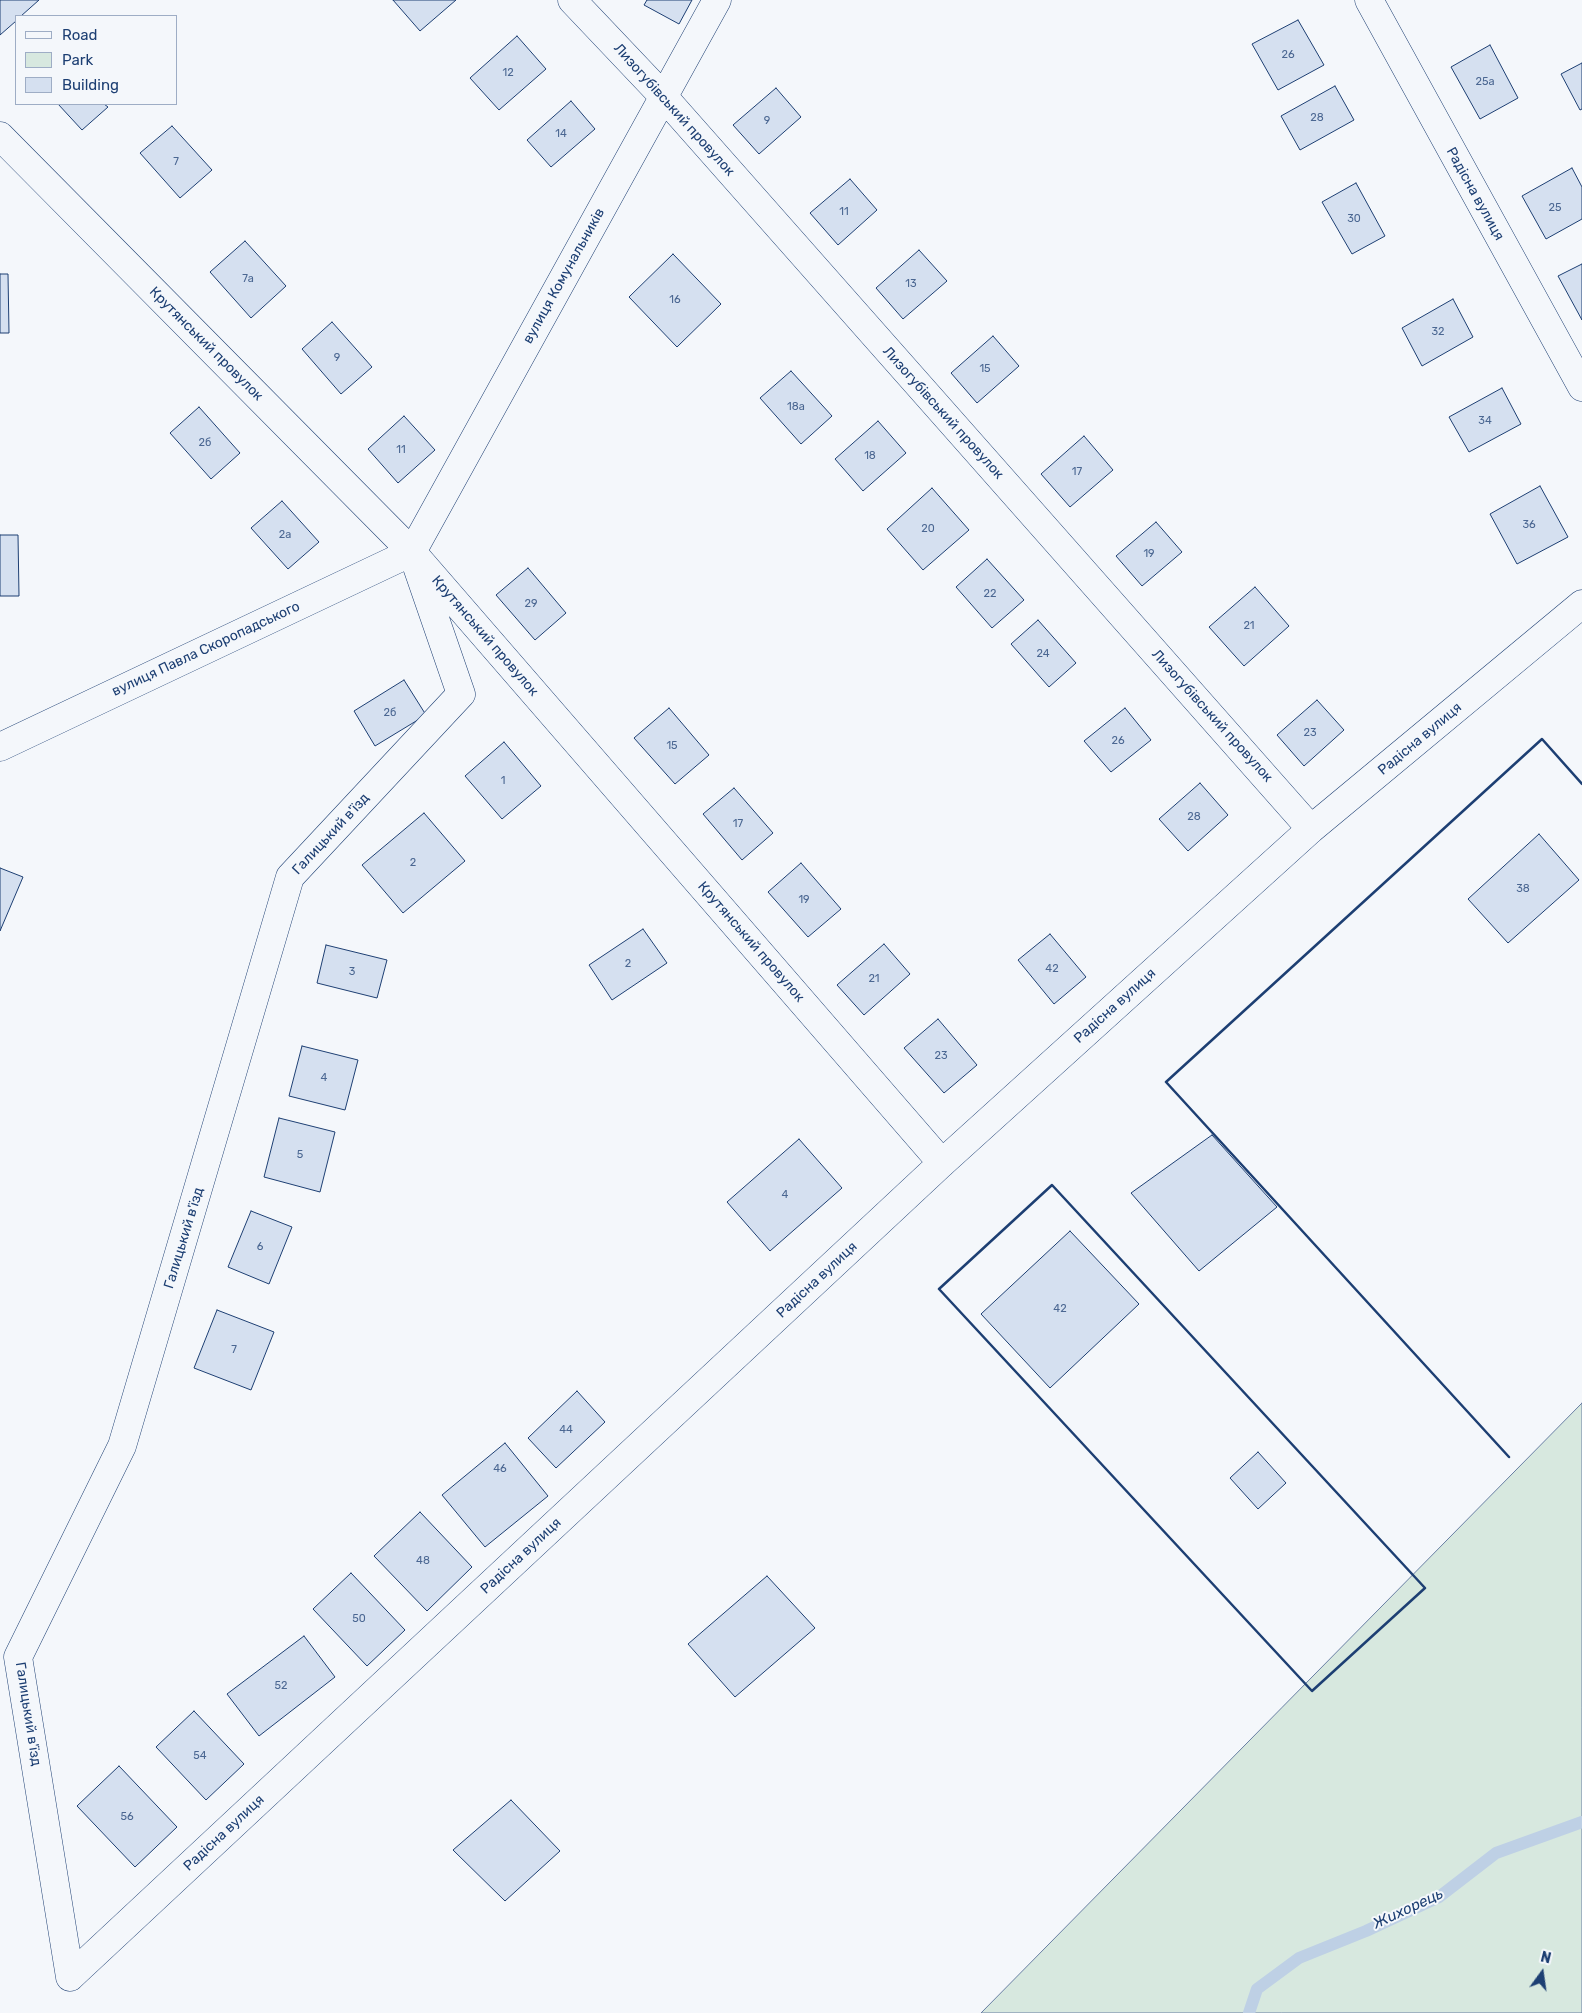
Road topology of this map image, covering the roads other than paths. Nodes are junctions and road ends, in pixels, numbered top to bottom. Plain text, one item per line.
1 (572, 0) edge
2 (716, 0) edge
3 (1369, 0) edge
4 (663, 96) junction
5 (0, 136) edge
6 (1582, 387) edge
7 (412, 552) junction
8 (1582, 604) edge
9 (0, 747) edge
10 (1312, 829) junction
11 (942, 1163) junction
12 (70, 1977) joint

1 - 4 street, Лизогубівський провулок
2 - 4 street, вулиця Комунальників
3 - 6 street, Радісна вулиця
4 - 7 street, вулиця Комунальників
4 - 10 street, Лизогубівський провулок
5 - 7 street, Крутянський провулок
7 - 9 street, вулиця Павла Скоропадського
7 - 11 street, Крутянський провулок
7 - 12 street, Галицький в'їзд
8 - 10 street, Радісна вулиця
10 - 11 street, Радісна вулиця
11 - 12 street, Радісна вулиця

